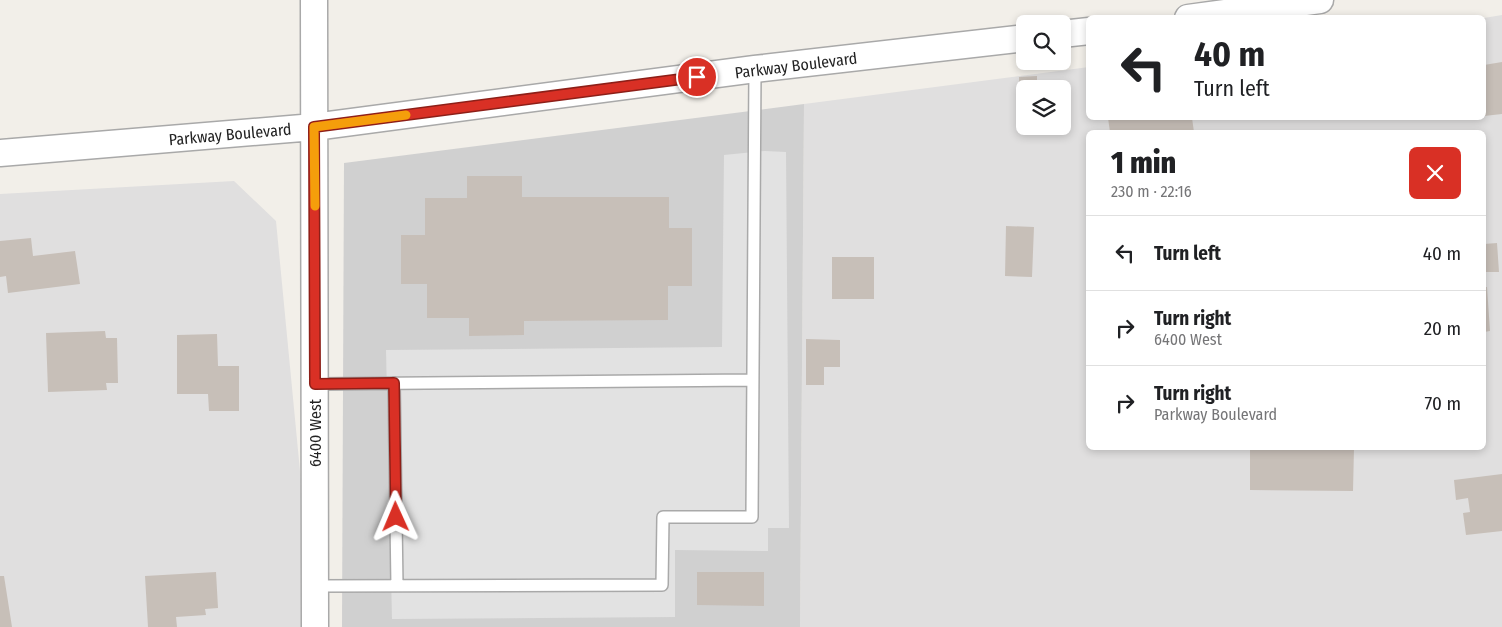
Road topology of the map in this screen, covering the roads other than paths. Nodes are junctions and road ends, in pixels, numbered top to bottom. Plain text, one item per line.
1 (314, 0) edge
2 (1320, 0) edge
3 (1210, 15) edge
4 (1086, 31) edge
5 (1071, 33) edge
6 (1016, 39) edge
7 (755, 69) junction
8 (314, 127) junction
9 (0, 153) edge
10 (752, 380) junction
11 (394, 383) junction
12 (315, 384) junction
13 (315, 586) junction
14 (397, 586) junction
15 (315, 627) edge

1 - 8 street, 6400 West
2 - 3 street
4 - 5 street
6 - 7 street, Parkway Boulevard
7 - 8 street, Parkway Boulevard
7 - 10 lane
8 - 9 street, Parkway Boulevard
8 - 12 street, 6400 West
10 - 11 lane
10 - 14 lane
11 - 12 lane
11 - 14 lane
12 - 13 street, 6400 West
13 - 14 lane
13 - 15 street, 6400 West

